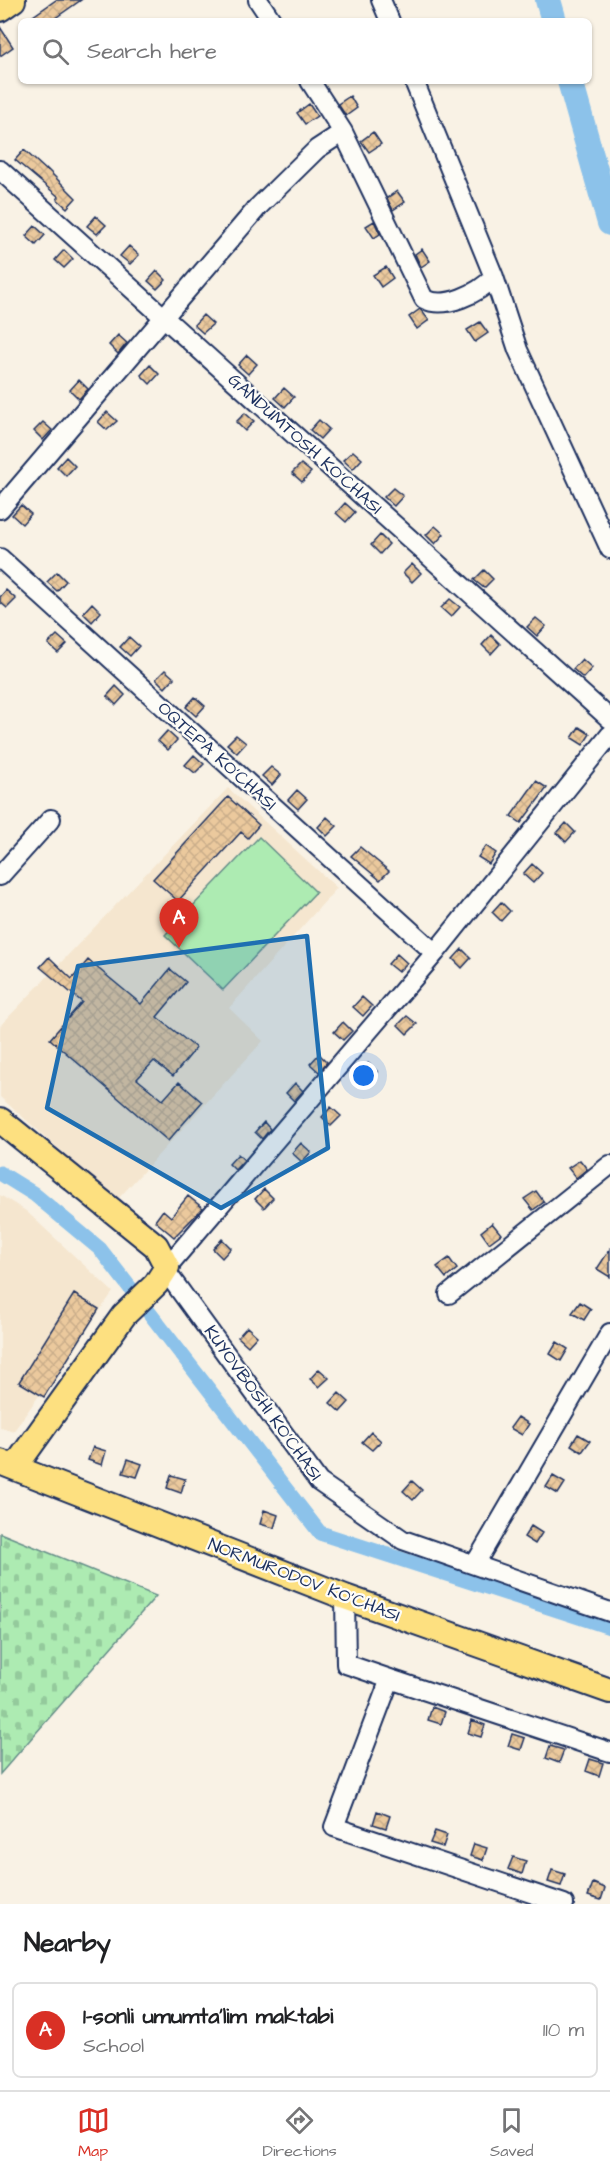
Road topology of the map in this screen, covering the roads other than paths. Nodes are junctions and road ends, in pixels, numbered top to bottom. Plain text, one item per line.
1 (13, 0) edge
2 (258, 0) edge
3 (381, 0) edge
4 (0, 9) edge
5 (270, 18) edge
6 (389, 18) edge
7 (312, 84) edge
8 (415, 84) edge
9 (343, 132) junction
10 (0, 170) edge
11 (494, 277) junction
12 (164, 318) junction
13 (0, 509) edge
14 (610, 549) edge
15 (0, 558) edge
16 (610, 719) edge
17 (610, 735) edge
18 (51, 819) dead end
19 (0, 876) edge
20 (435, 953) junction
21 (0, 1120) edge
22 (610, 1165) edge
23 (163, 1274) junction
24 (449, 1294) dead end
25 (610, 1332) edge
26 (7, 1464) edge
27 (475, 1563) junction
28 (345, 1597) junction
29 (610, 1612) edge
30 (390, 1679) junction
31 (610, 1691) edge
32 (610, 1752) edge
33 (564, 1904) edge

1 - 4 main road
2 - 5 street
3 - 6 street
7 - 9 street
8 - 11 street
9 - 11 street
9 - 12 street
10 - 12 street, GANDUMTOSH KO'CHASI
11 - 14 street
12 - 13 street
12 - 16 street, GANDUMTOSH KO'CHASI
15 - 20 street, OQTEPA KO'CHASI
17 - 20 street
18 - 19 street
20 - 23 street
21 - 23 main road, KUYOVBOSHI KO'CHASI
22 - 24 street
23 - 26 main road
23 - 27 street, KUYOVBOSHI KO'CHASI
25 - 27 street
26 - 28 main road, NORMURODOV KO'CHASI
27 - 29 street, KUYOVBOSHI KO'CHASI
28 - 30 street
28 - 31 main road, NORMURODOV KO'CHASI
30 - 32 street
30 - 33 street

